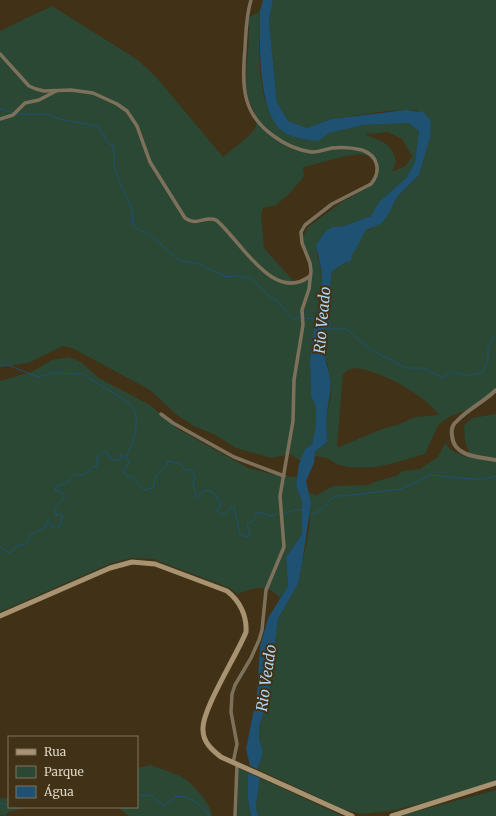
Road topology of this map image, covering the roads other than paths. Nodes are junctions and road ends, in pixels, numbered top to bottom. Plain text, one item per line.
1 (251, 0) edge
2 (0, 54) edge
3 (59, 90) junction
4 (0, 119) edge
5 (310, 276) junction
6 (496, 390) edge
7 (161, 414) dead end
8 (496, 460) edge
9 (284, 476) junction
10 (0, 616) edge
11 (235, 764) junction
12 (496, 783) edge
13 (235, 816) edge
14 (352, 816) edge
15 (392, 816) edge

1 - 5 street
2 - 3 street
3 - 4 street
3 - 5 street
5 - 9 street
6 - 8 street
7 - 9 street
9 - 11 street
10 - 11 main road
11 - 13 street
11 - 14 main road
12 - 15 main road

